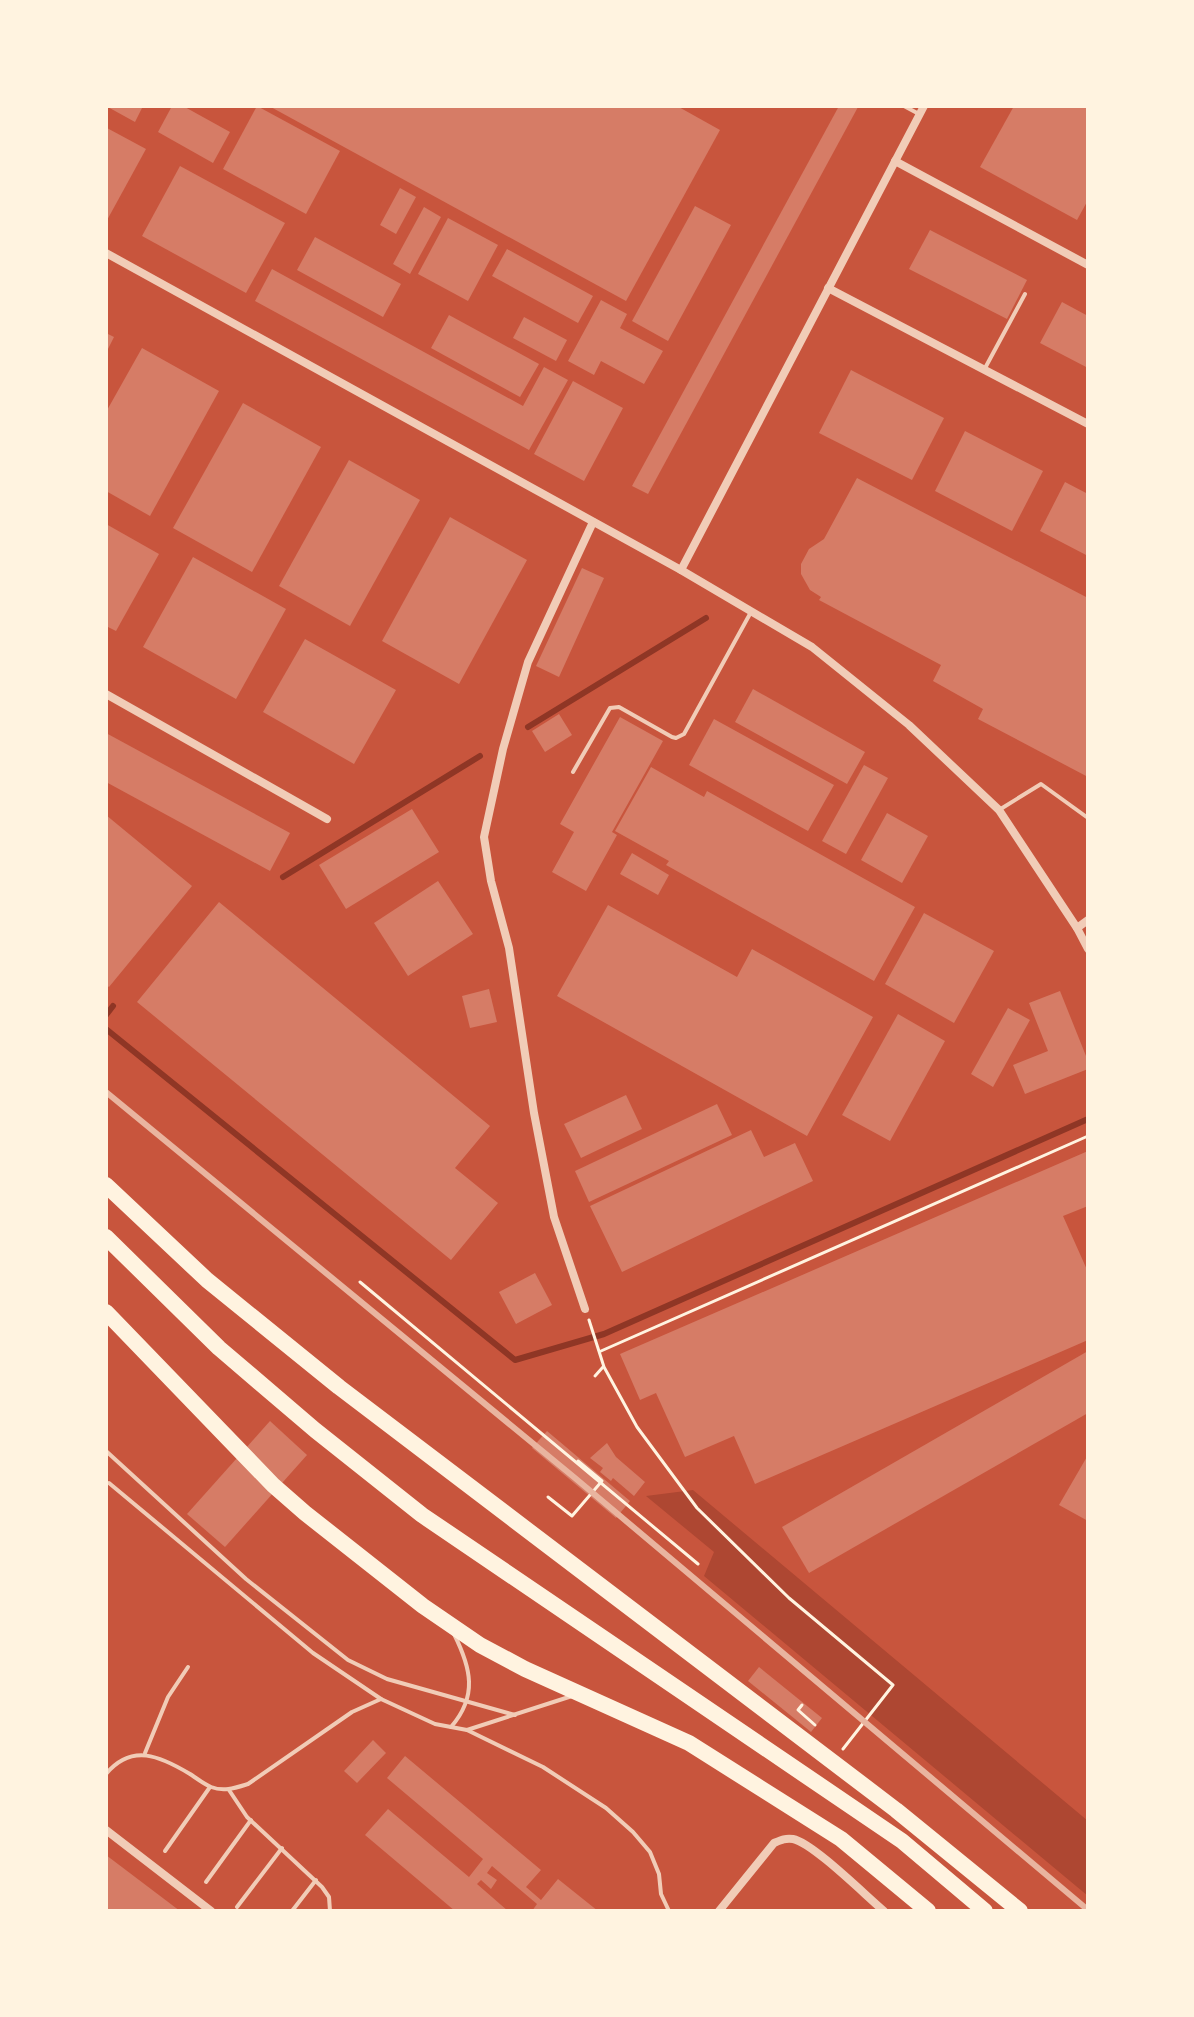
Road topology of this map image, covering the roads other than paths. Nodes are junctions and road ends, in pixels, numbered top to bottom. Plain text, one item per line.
1 (904, 106) edge
2 (921, 110) edge
3 (895, 161) junction
4 (106, 253) edge
5 (1088, 265) edge
6 (828, 288) junction
7 (1025, 294) dead end
8 (984, 370) junction
9 (1088, 424) edge
10 (593, 522) junction
11 (681, 570) junction
12 (751, 612) junction
13 (106, 694) edge
14 (573, 772) dead end
15 (999, 810) junction
16 (1088, 818) edge
17 (327, 819) dead end
18 (1088, 920) edge
19 (1077, 928) junction
20 (1088, 949) edge
21 (106, 1185) edge
22 (106, 1237) edge
23 (585, 1309) road end
24 (106, 1312) edge
25 (106, 1451) edge
26 (109, 1483) dead end
27 (450, 1624) junction
28 (188, 1667) dead end
29 (578, 1694) junction
30 (381, 1699) junction
31 (466, 1702) junction
32 (515, 1715) junction
33 (451, 1727) junction
34 (467, 1730) junction
35 (145, 1753) junction
36 (106, 1774) edge
37 (210, 1787) junction
38 (229, 1790) junction
39 (251, 1820) junction
40 (106, 1830) edge
41 (282, 1848) junction
42 (165, 1851) dead end
43 (316, 1880) junction
44 (206, 1882) dead end
45 (237, 1907) dead end
46 (211, 1911) edge
47 (292, 1911) edge
48 (330, 1911) edge
49 (669, 1911) edge
50 (719, 1911) edge
51 (884, 1911) edge
52 (928, 1911) edge
53 (985, 1911) edge
54 (1020, 1911) edge

1 - 2 lane
2 - 3 street
3 - 5 street
3 - 6 street
4 - 10 street
6 - 8 street
6 - 11 street
7 - 8 lane
8 - 9 street
10 - 11 street
10 - 23 street
11 - 12 street
12 - 14 lane
12 - 15 street
13 - 17 street
15 - 16 lane
15 - 19 street
18 - 19 street
19 - 20 street
21 - 54 highway
22 - 53 highway
24 - 27 highway
25 - 31 lane
26 - 30 lane
27 - 29 highway
27 - 31 lane
28 - 35 lane
29 - 32 lane
29 - 52 highway
30 - 33 lane
30 - 38 lane
31 - 32 lane
31 - 33 lane
32 - 34 lane
33 - 34 lane
34 - 49 lane
35 - 36 lane
35 - 37 lane
37 - 38 lane
37 - 42 lane
38 - 39 lane
39 - 41 lane
39 - 44 lane
40 - 46 street
41 - 43 lane
41 - 45 lane
43 - 47 lane
43 - 48 lane
50 - 51 street

